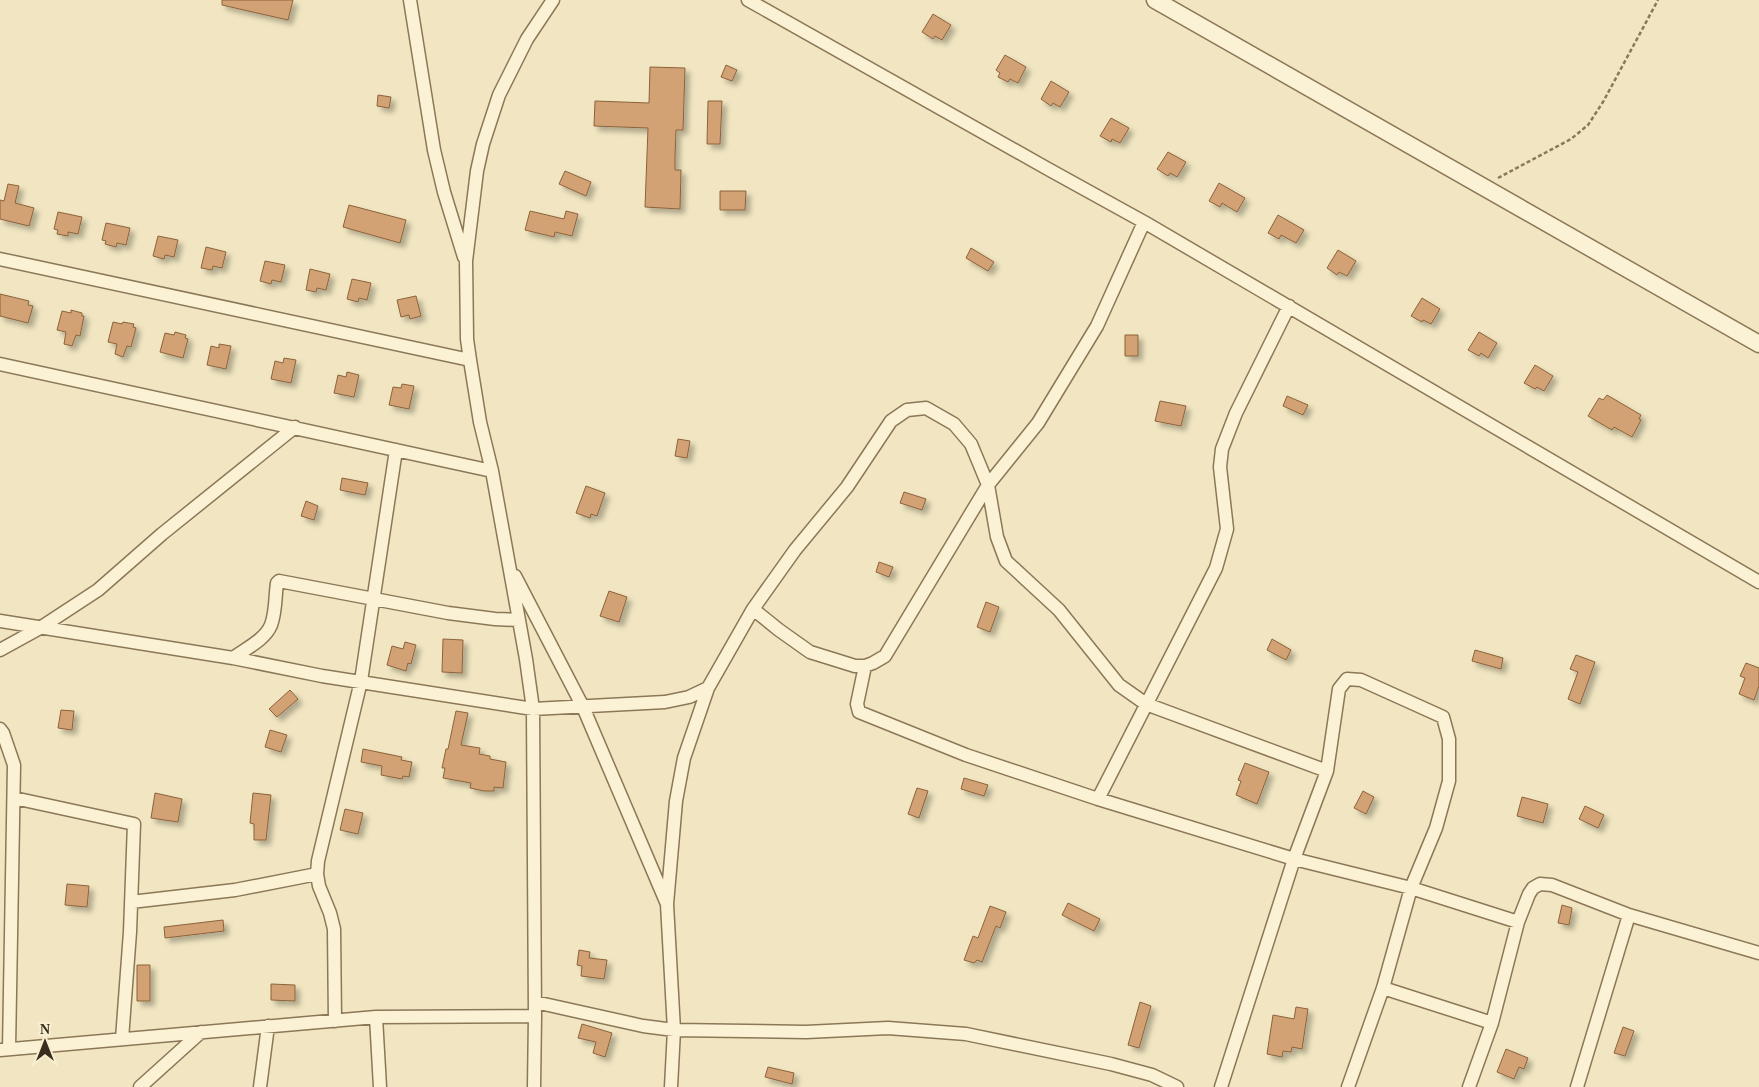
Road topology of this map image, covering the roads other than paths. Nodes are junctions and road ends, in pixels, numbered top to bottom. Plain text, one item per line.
1 (410, 0) edge
2 (553, 0) edge
3 (748, 0) edge
4 (1155, 0) edge
5 (1144, 222) junction
6 (0, 259) edge
7 (466, 261) junction
8 (1289, 306) junction
9 (1759, 344) edge
10 (470, 360) junction
11 (0, 364) edge
12 (295, 427) junction
13 (396, 450) junction
14 (492, 471) junction
15 (988, 485) junction
16 (509, 565) junction
17 (1759, 582) edge
18 (373, 599) junction
19 (753, 609) junction
20 (519, 620) junction
21 (0, 621) edge
22 (40, 628) junction
23 (0, 650) edge
24 (233, 658) junction
25 (865, 666) junction
26 (361, 681) junction
27 (708, 688) junction
28 (1146, 704) junction
29 (582, 707) junction
30 (533, 709) junction
31 (0, 729) edge
32 (1327, 771) junction
33 (14, 798) junction
34 (1098, 799) junction
35 (1294, 859) junction
36 (317, 874) junction
37 (1411, 888) junction
38 (131, 902) junction
39 (667, 904) junction
40 (1630, 915) junction
41 (1518, 922) junction
42 (1759, 953) edge
43 (1383, 988) junction
44 (535, 1002) junction
45 (535, 1016) junction
46 (376, 1017) junction
47 (336, 1021) junction
48 (1492, 1023) junction
49 (268, 1026) junction
50 (674, 1030) junction
51 (201, 1032) junction
52 (122, 1039) junction
53 (4, 1049) edge
54 (1150, 1081) edge
55 (140, 1087) edge
56 (260, 1087) edge
57 (380, 1087) edge
58 (534, 1087) edge
59 (671, 1087) edge
60 (1177, 1087) edge
61 (1221, 1087) edge
62 (1348, 1087) edge
63 (1469, 1087) edge
64 (1577, 1087) edge

1 - 7 street
2 - 7 street
3 - 5 street
4 - 9 street
5 - 8 street
5 - 15 street
6 - 10 street
7 - 10 street
8 - 17 street
8 - 28 street
10 - 14 street
11 - 12 street
12 - 13 street
12 - 22 street
13 - 14 street
13 - 18 street
14 - 16 street
15 - 19 street
15 - 25 street
15 - 28 street
16 - 20 street
16 - 29 street
18 - 20 street
18 - 24 street
18 - 26 street
19 - 25 street
19 - 27 street
20 - 30 street
21 - 22 street
22 - 23 street
22 - 24 street
24 - 26 street
25 - 34 street
26 - 30 street
26 - 36 street
27 - 29 street
27 - 39 street
28 - 32 street
28 - 34 street
29 - 30 street
29 - 39 street
30 - 44 street
31 - 33 street
32 - 35 street
32 - 37 street
33 - 38 street
33 - 53 street
34 - 35 street
35 - 37 street
35 - 61 street
36 - 38 street
36 - 47 street
37 - 41 street
37 - 43 street
38 - 52 street
39 - 50 street
40 - 41 street
40 - 42 street
40 - 64 street
41 - 48 street
43 - 48 street
43 - 62 street
44 - 45 street
44 - 50 street
45 - 46 street
45 - 58 street
46 - 47 street
46 - 57 street
47 - 49 street
48 - 63 street
49 - 51 street
49 - 56 street
50 - 54 street
50 - 59 street
51 - 52 street
51 - 55 street
52 - 53 street
54 - 60 street

